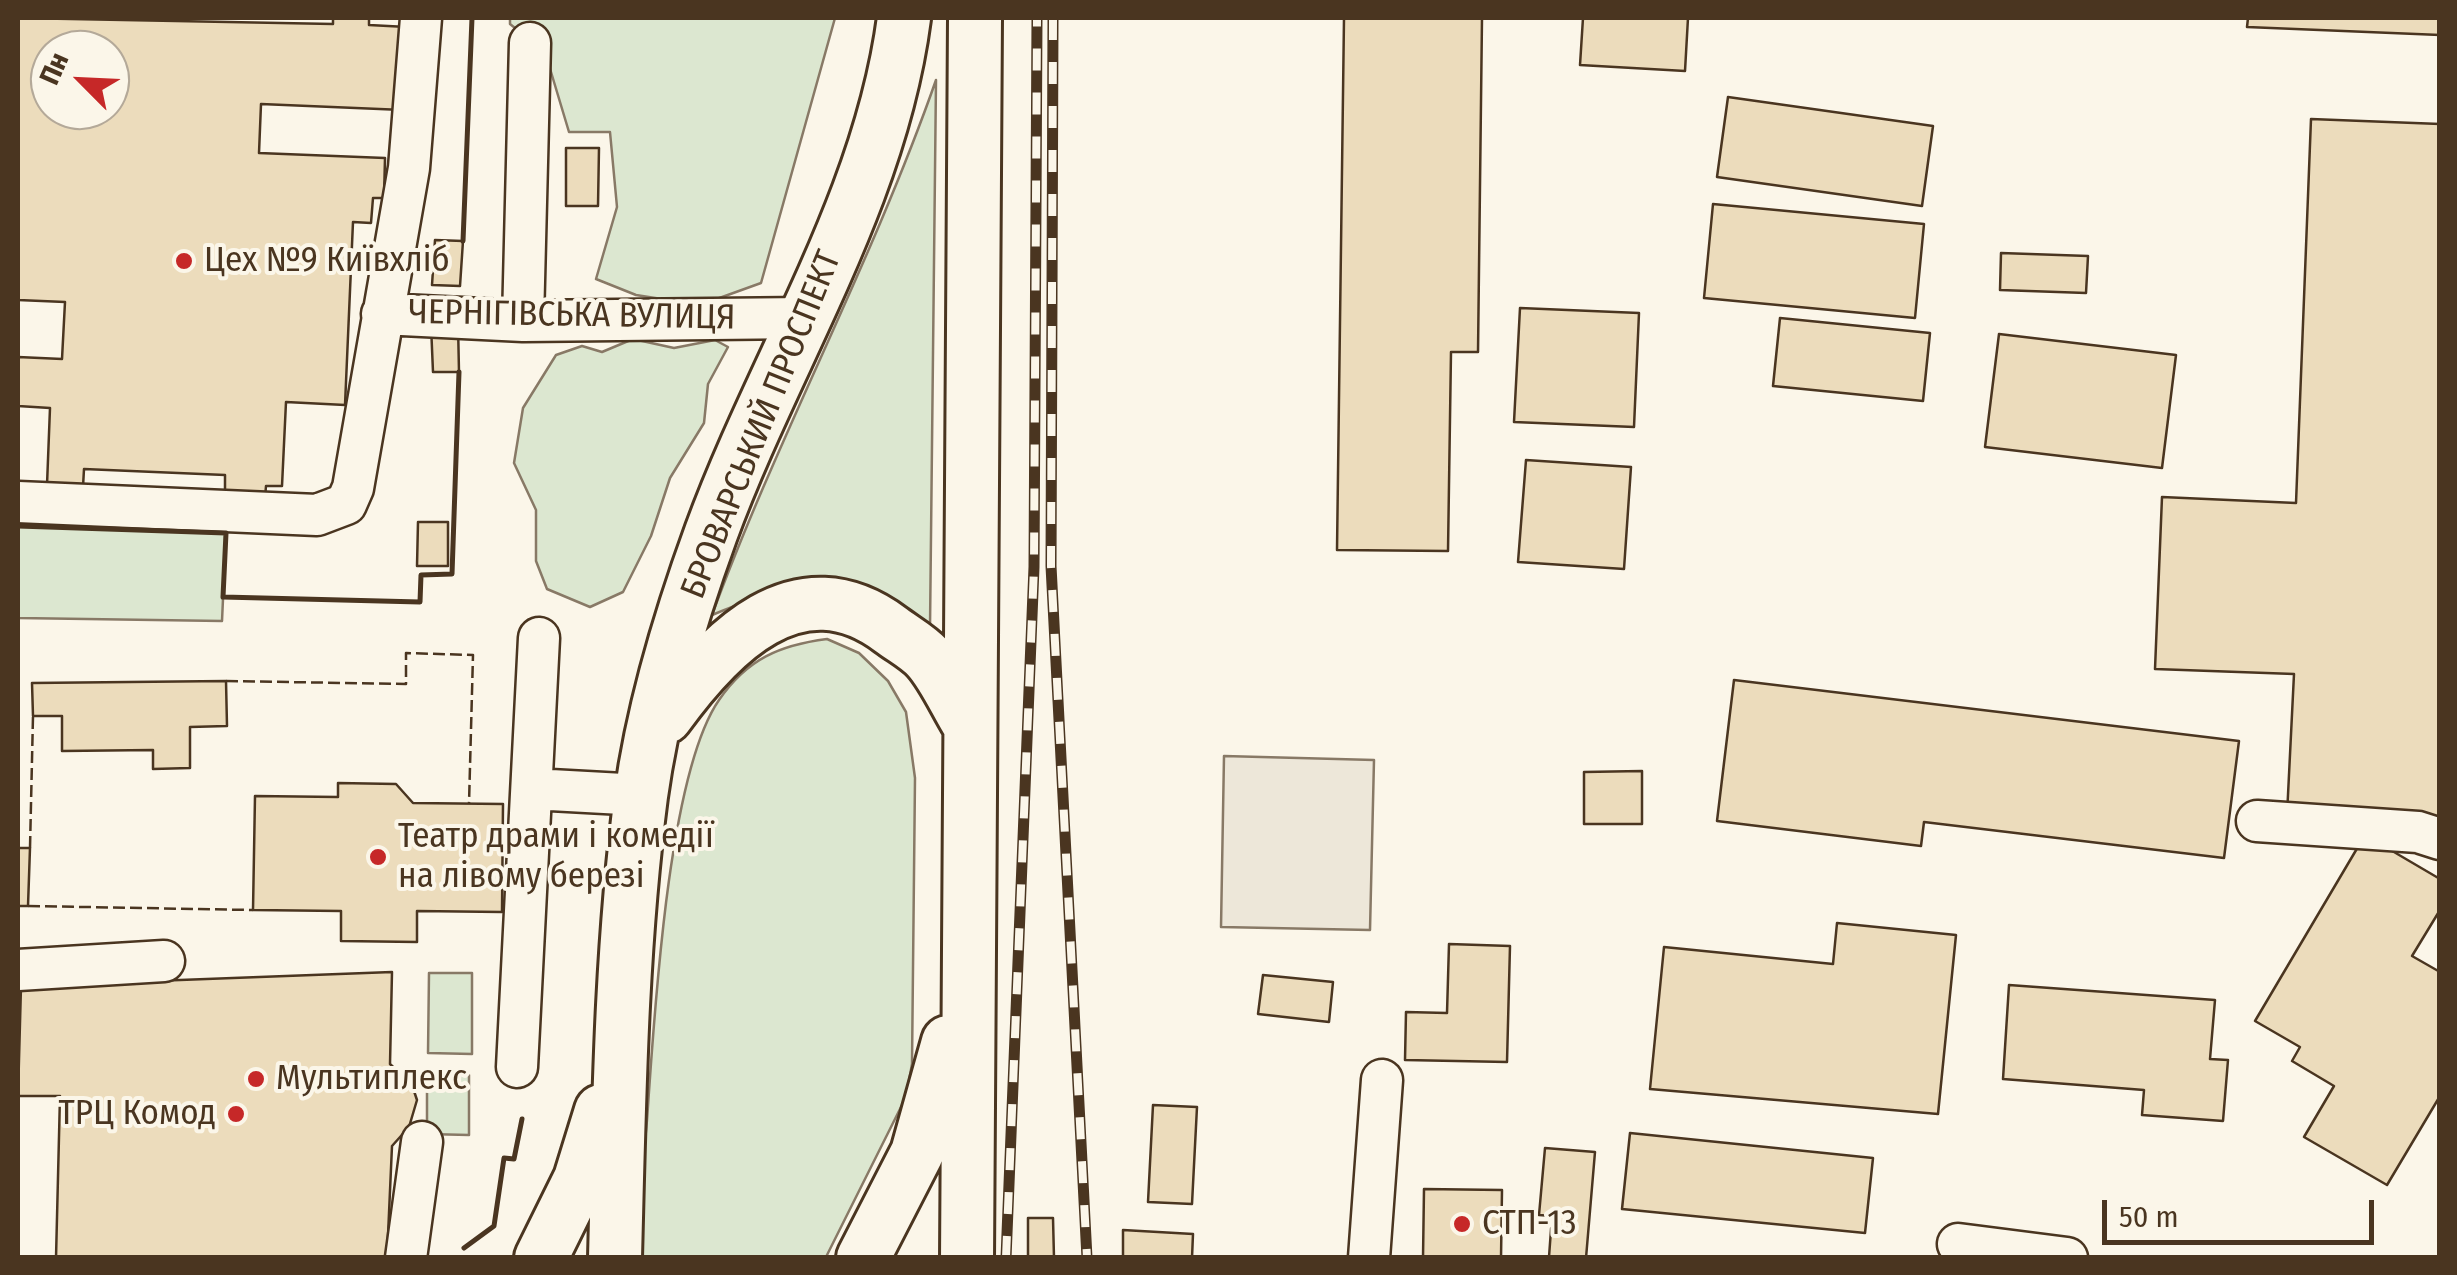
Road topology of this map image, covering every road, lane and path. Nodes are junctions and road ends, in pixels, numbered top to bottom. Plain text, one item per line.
1 (421, 18) edge
2 (904, 18) edge
3 (975, 18) edge
4 (530, 43) dead end
5 (382, 314) junction
6 (806, 318) junction
7 (522, 320) junction
8 (18, 502) edge
9 (539, 638) dead end
10 (968, 723) junction
11 (652, 737) junction
12 (532, 789) junction
13 (641, 796) junction
14 (2257, 821) dead end
15 (2440, 839) edge
16 (969, 903) junction
17 (164, 962) dead end
18 (18, 970) edge
19 (622, 1002) junction
20 (517, 1067) dead end
21 (1382, 1080) dead end
22 (422, 1142) dead end
23 (1958, 1244) dead end
24 (2066, 1257) edge
25 (406, 1258) edge
26 (541, 1258) edge
27 (615, 1258) edge
28 (863, 1258) edge
29 (967, 1258) edge
30 (1369, 1258) edge
31 (2086, 1258) edge

1 - 5 lane
2 - 6 main road, БРОВАРСЬКИЙ ПРОСПЕКТ
3 - 10 main road
4 - 7 lane
5 - 7 lane, ЧЕРНІГІВСЬКА ВУЛИЦЯ
5 - 8 lane, ЧЕРНІГІВСЬКА ВУЛИЦЯ
6 - 7 lane, ЧЕРНІГІВСЬКА ВУЛИЦЯ
6 - 11 main road, БРОВАРСЬКИЙ ПРОСПЕКТ
9 - 12 lane
10 - 11 main road
10 - 16 main road
11 - 13 main road, БРОВАРСЬКИЙ ПРОСПЕКТ
12 - 13 lane
12 - 20 lane
13 - 19 main road, БРОВАРСЬКИЙ ПРОСПЕКТ
14 - 15 lane
16 - 28 main road
16 - 29 main road
17 - 18 lane
19 - 26 main road
19 - 27 main road, БРОВАРСЬКИЙ ПРОСПЕКТ
21 - 30 lane
22 - 25 lane
23 - 24 lane
24 - 31 lane

